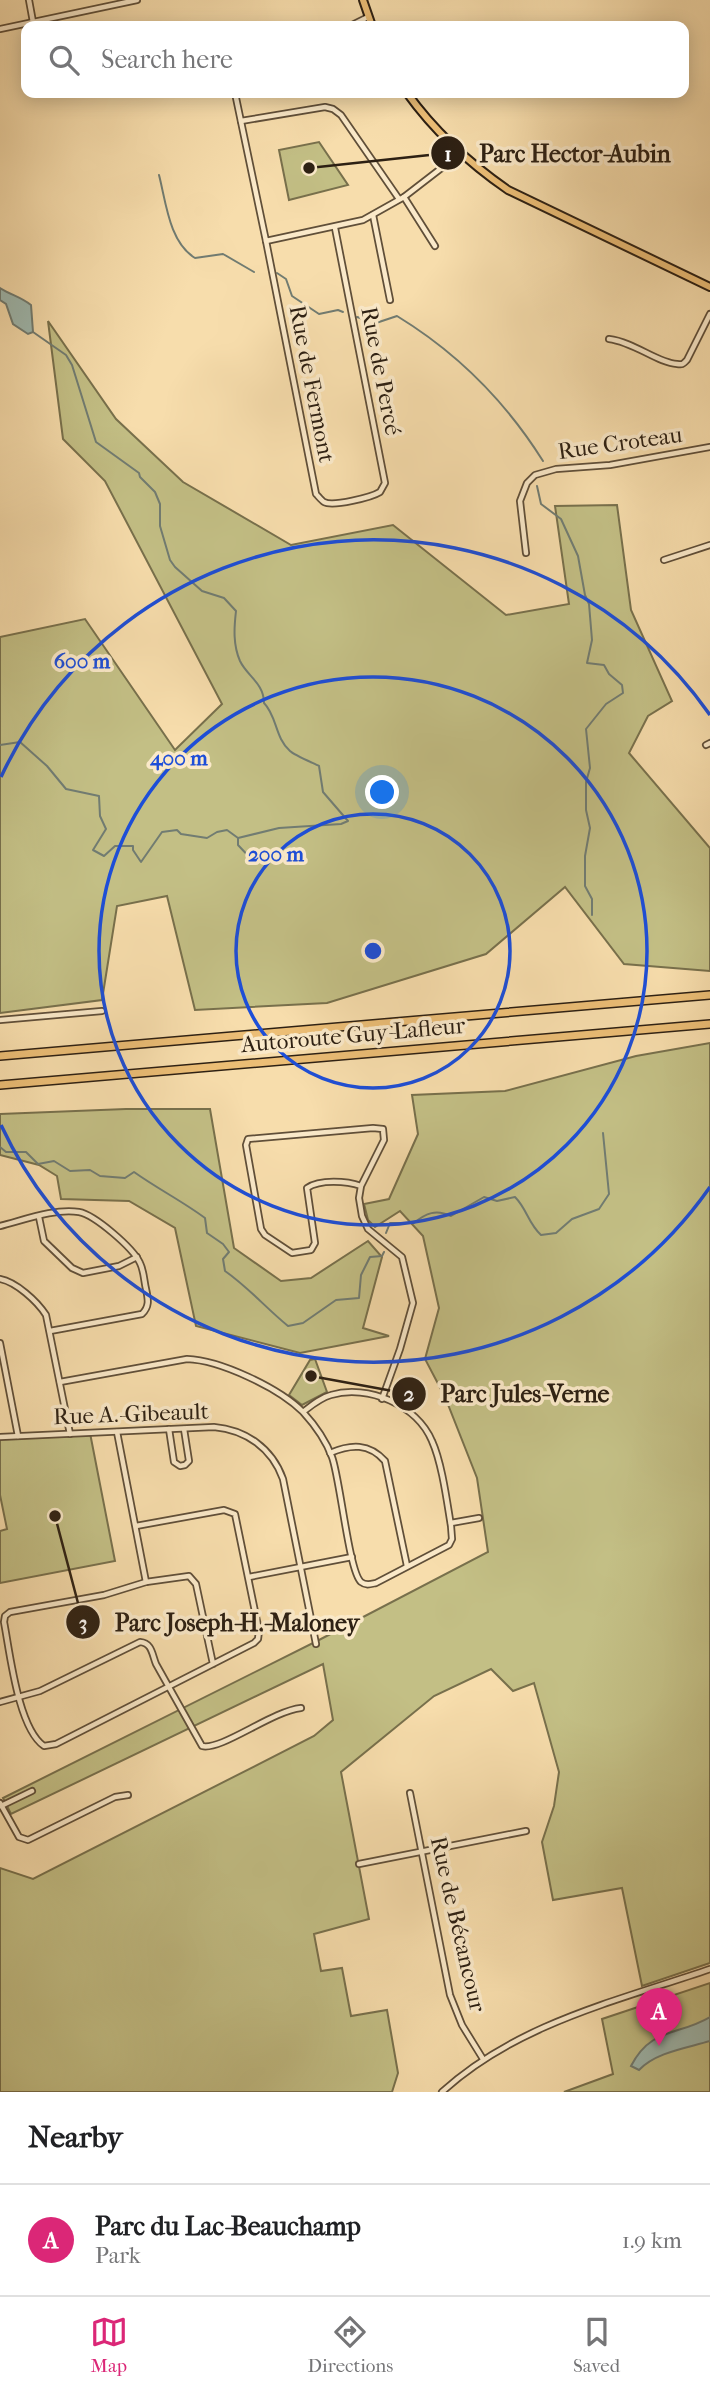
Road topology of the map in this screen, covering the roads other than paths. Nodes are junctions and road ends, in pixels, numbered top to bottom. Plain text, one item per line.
1 (29, 0) edge
2 (137, 0) edge
3 (363, 0) edge
4 (368, 17) junction
5 (33, 21) edge
6 (38, 21) edge
7 (360, 21) edge
8 (370, 21) edge
9 (21, 25) edge
10 (0, 29) edge
11 (236, 98) edge
12 (411, 98) edge
13 (241, 121) junction
14 (461, 153) junction
15 (401, 198) junction
16 (373, 215) junction
17 (334, 228) junction
18 (266, 241) junction
19 (435, 246) dead end
20 (710, 287) edge
21 (390, 300) dead end
22 (710, 314) edge
23 (609, 339) dead end
24 (710, 447) edge
25 (352, 500) joint
26 (710, 545) edge
27 (526, 553) dead end
28 (664, 560) dead end
29 (710, 995) edge
30 (102, 1011) dead end
31 (0, 1020) edge
32 (710, 1024) edge
33 (0, 1056) edge
34 (0, 1085) edge
35 (360, 1186) junction
36 (39, 1217) junction
37 (0, 1226) edge
38 (137, 1257) junction
39 (0, 1279) edge
40 (50, 1331) junction
41 (0, 1343) edge
42 (60, 1382) junction
43 (382, 1399) junction
44 (303, 1412) junction
45 (169, 1429) junction
46 (184, 1429) junction
47 (117, 1432) junction
48 (69, 1434) junction
49 (18, 1436) junction
50 (0, 1437) edge
51 (330, 1453) junction
52 (479, 1518) dead end
53 (451, 1523) junction
54 (136, 1526) junction
55 (352, 1557) junction
56 (407, 1566) junction
57 (301, 1567) junction
58 (249, 1577) junction
59 (146, 1582) junction
60 (316, 1644) dead end
61 (213, 1664) junction
62 (168, 1686) junction
63 (19, 1698) junction
64 (0, 1702) edge
65 (301, 1708) dead end
66 (33, 1790) dead end
67 (410, 1793) dead end
68 (128, 1795) dead end
69 (0, 1805) edge
70 (526, 1831) dead end
71 (420, 1851) junction
72 (359, 1864) dead end
73 (710, 1969) edge
74 (483, 2059) junction
75 (442, 2092) edge

1 - 5 street
2 - 6 street
3 - 4 main road
4 - 7 street
4 - 8 main road
9 - 10 street
11 - 13 street
12 - 14 main road
13 - 15 street
13 - 18 street
14 - 15 street
14 - 20 main road
15 - 16 street
15 - 19 street
16 - 17 street
16 - 21 street
17 - 18 street
17 - 25 street, Rue de Percé
18 - 25 street, Rue de Fermont
22 - 23 street
24 - 27 street, Rue Croteau
26 - 28 street
29 - 33 highway, Autoroute Guy-Lafleur
30 - 31 street
32 - 34 highway, Autoroute Guy-Lafleur
35 - 35 street
35 - 43 street
36 - 37 street
36 - 38 street
36 - 38 street
38 - 40 street
39 - 40 street
40 - 42 street
41 - 49 street
42 - 44 street
42 - 48 street
43 - 44 street
43 - 53 street
44 - 51 street
45 - 46 street, Rue A.-Gibeault
45 - 46 street
45 - 47 street, Rue A.-Gibeault
46 - 57 street, Rue A.-Gibeault
47 - 48 street, Rue A.-Gibeault
47 - 54 street
48 - 49 street, Rue A.-Gibeault
49 - 50 street, Rue A.-Gibeault
51 - 55 street
51 - 56 street
52 - 53 street
53 - 56 street
54 - 58 street
54 - 59 street
55 - 56 street
55 - 57 street
57 - 58 street
57 - 60 street, Rue A.-Gibeault
58 - 61 street
59 - 61 street
59 - 63 street
61 - 62 street
62 - 63 street
62 - 63 street
62 - 65 street
63 - 64 street
66 - 69 street
67 - 71 street, Rue de Bécancour
68 - 69 street
70 - 71 street
71 - 72 street
71 - 74 street, Rue de Bécancour
73 - 74 street
74 - 75 street

